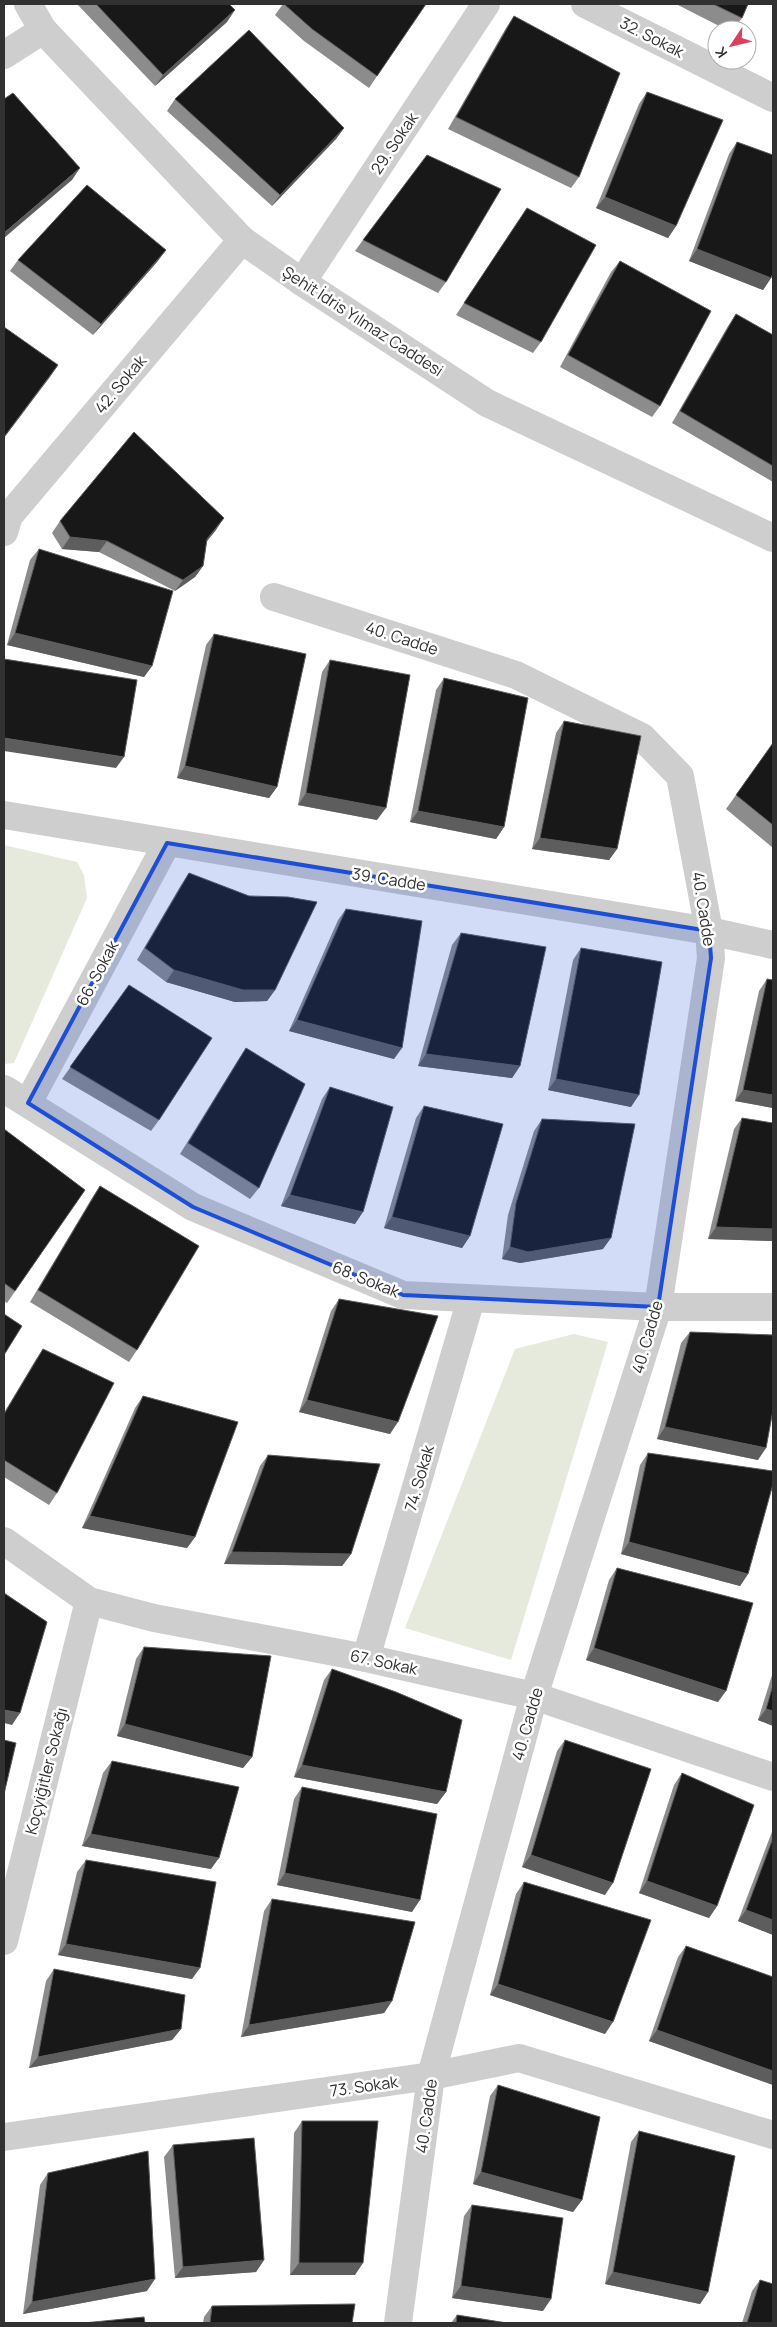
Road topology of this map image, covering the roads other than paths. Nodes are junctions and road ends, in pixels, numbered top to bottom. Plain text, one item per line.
1 (28, 4) edge
2 (486, 4) edge
3 (585, 4) edge
4 (43, 30) junction
5 (4, 55) edge
6 (773, 98) edge
7 (242, 240) junction
8 (302, 282) junction
9 (6, 520) edge
10 (773, 538) edge
11 (274, 597) dead end
12 (4, 816) edge
13 (167, 843) junction
14 (709, 931) junction
15 (773, 945) edge
16 (4, 1089) edge
17 (28, 1104) junction
18 (471, 1299) junction
19 (658, 1307) junction
20 (773, 1307) edge
21 (4, 1541) edge
22 (89, 1600) junction
23 (366, 1658) junction
24 (534, 1696) junction
25 (773, 1777) edge
26 (4, 1941) edge
27 (431, 2076) junction
28 (773, 2135) edge
29 (4, 2137) edge
30 (398, 2323) edge

1 - 4 street, Şehit İdris Yılmaz Caddesi
2 - 8 street, 29. Sokak
3 - 6 street, 32. Sokak
4 - 5 street
4 - 7 street, Şehit İdris Yılmaz Caddesi
7 - 8 street, Şehit İdris Yılmaz Caddesi
7 - 9 street, 42. Sokak
8 - 10 street, Şehit İdris Yılmaz Caddesi
11 - 14 street, 40. Cadde
12 - 13 street, 39. Cadde
13 - 14 street, 39. Cadde
13 - 17 street, 66. Sokak
14 - 15 street, 39. Cadde
14 - 19 street, 40. Cadde
16 - 17 street, 68. Sokak
17 - 18 street, 68. Sokak
18 - 19 street, 68. Sokak
18 - 23 street, 74. Sokak
19 - 20 street, 68. Sokak
19 - 24 street, 40. Cadde
21 - 22 street, 67. Sokak
22 - 23 street, 67. Sokak
22 - 26 street, Koçyiğitler Sokağı
23 - 24 street, 67. Sokak
24 - 25 street, 67. Sokak
24 - 27 street, 40. Cadde
27 - 28 street, 73. Sokak
27 - 29 street, 73. Sokak
27 - 30 street, 40. Cadde

